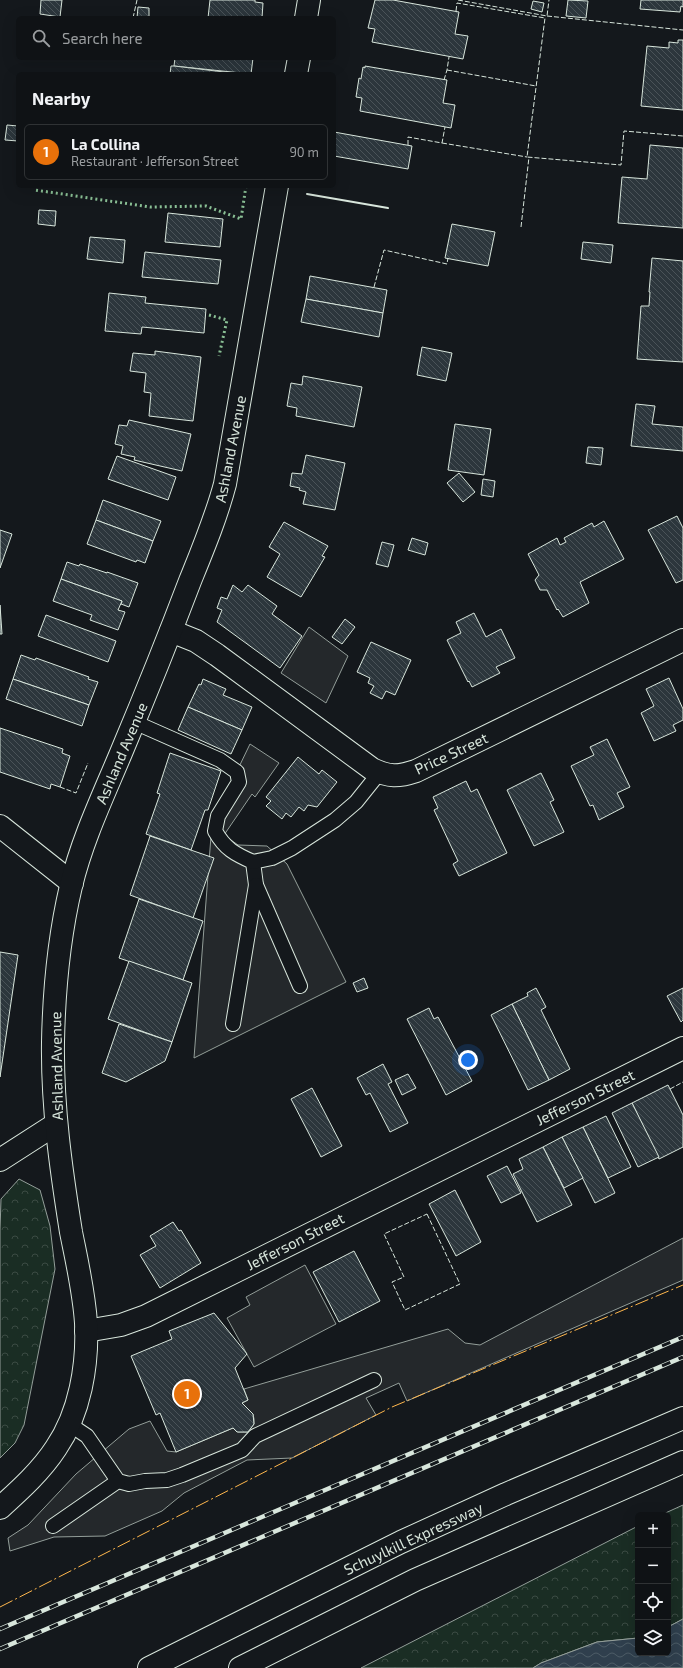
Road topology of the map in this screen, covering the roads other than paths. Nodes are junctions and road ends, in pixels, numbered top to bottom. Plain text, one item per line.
1 (309, 0) edge
2 (306, 16) edge
3 (299, 60) edge
4 (296, 72) edge
5 (277, 188) edge
6 (171, 631) junction
7 (683, 640) edge
8 (134, 722) junction
9 (380, 772) junction
10 (0, 826) edge
11 (253, 862) junction
12 (72, 883) junction
13 (256, 885) junction
14 (300, 986) dead end
15 (233, 1024) dead end
16 (683, 1048) edge
17 (56, 1124) junction
18 (0, 1160) edge
19 (86, 1331) junction
20 (374, 1380) dead end
21 (683, 1418) edge
22 (68, 1424) junction
23 (683, 1462) edge
24 (118, 1481) junction
25 (0, 1508) edge
26 (53, 1526) dead end
27 (149, 1668) edge
28 (240, 1668) edge

1 - 2 main road
3 - 4 main road
5 - 6 main road, Ashland Avenue
6 - 8 main road, Ashland Avenue
6 - 9 main road, Price Street
7 - 9 main road, Price Street
8 - 11 lane
8 - 12 main road, Ashland Avenue
9 - 11 lane
10 - 12 main road
11 - 13 lane
12 - 17 main road, Ashland Avenue
13 - 14 lane
13 - 15 lane
16 - 19 main road, Jefferson Street
17 - 18 main road
17 - 19 main road, Ashland Avenue
19 - 22 main road
20 - 24 lane
21 - 27 main road, Schuylkill Expressway
22 - 24 lane
22 - 25 main road
23 - 28 main road
24 - 26 lane

